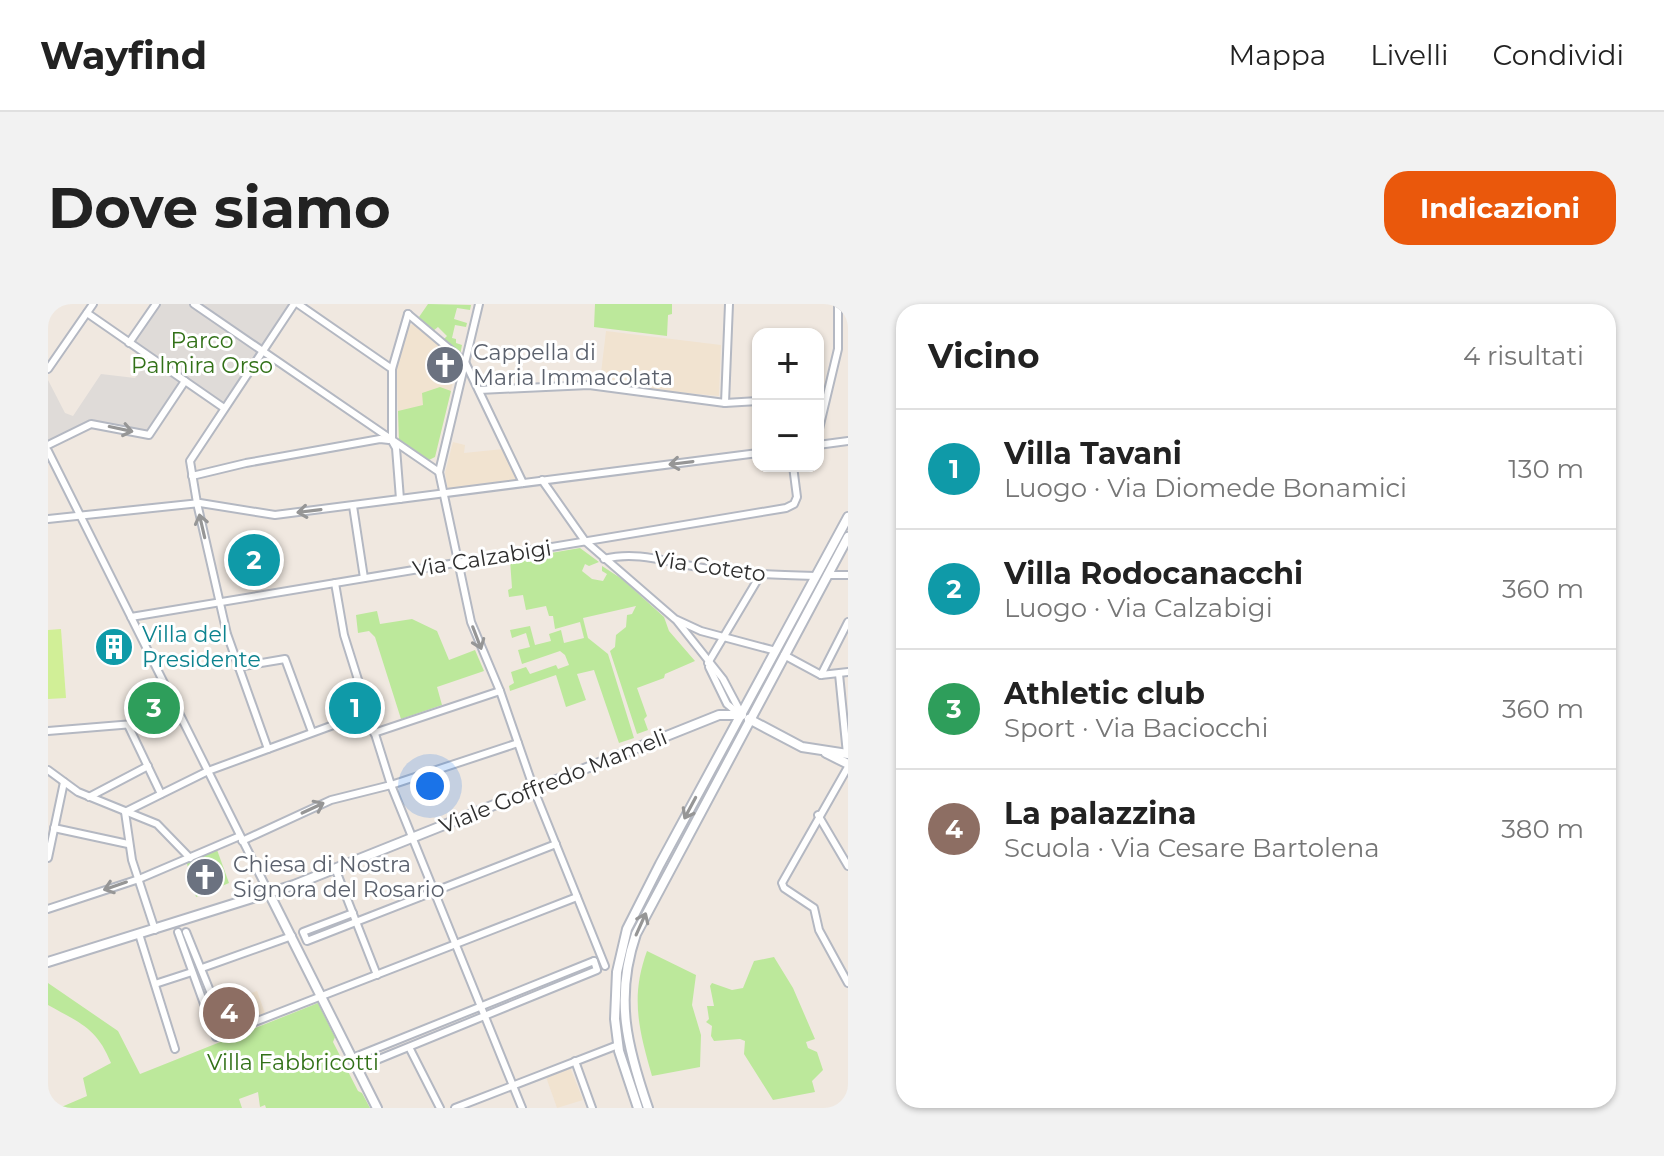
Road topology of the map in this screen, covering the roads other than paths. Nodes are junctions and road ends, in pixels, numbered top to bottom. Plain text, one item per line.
1 (93, 304) edge
2 (156, 304) edge
3 (194, 304) edge
4 (405, 304) edge
5 (479, 304) edge
6 (729, 304) edge
7 (838, 304) edge
8 (293, 305) edge
9 (87, 313) junction
10 (408, 314) junction
11 (129, 343) junction
12 (261, 351) junction
13 (465, 362) junction
14 (48, 369) edge
15 (392, 369) junction
16 (185, 381) junction
17 (479, 390) junction
18 (824, 400) edge
19 (752, 401) edge
20 (725, 403) junction
21 (224, 408) junction
22 (392, 441) junction
23 (848, 441) edge
24 (824, 444) edge
25 (48, 448) edge
26 (752, 454) edge
27 (439, 472) junction
28 (794, 472) edge
29 (192, 476) junction
30 (542, 480) junction
31 (523, 483) junction
32 (442, 494) junction
33 (400, 499) junction
34 (197, 503) junction
35 (353, 506) junction
36 (80, 515) junction
37 (848, 517) edge
38 (48, 519) edge
39 (848, 537) edge
40 (585, 541) junction
41 (604, 559) junction
42 (457, 562) junction
43 (761, 574) junction
44 (827, 575) junction
45 (848, 575) edge
46 (816, 576) junction
47 (364, 578) junction
48 (335, 583) junction
49 (220, 602) junction
50 (131, 617) junction
51 (675, 619) junction
52 (848, 622) edge
53 (724, 638) junction
54 (780, 653) junction
55 (708, 663) junction
56 (238, 667) junction
57 (848, 672) edge
58 (839, 674) junction
59 (821, 675) junction
60 (500, 691) junction
61 (846, 711) edge
62 (746, 717) junction
63 (182, 720) junction
64 (339, 723) dead end
65 (128, 725) junction
66 (48, 731) edge
67 (312, 732) junction
68 (374, 733) junction
69 (518, 743) junction
70 (268, 749) junction
71 (847, 758) edge
72 (148, 766) junction
73 (48, 770) edge
74 (208, 771) junction
75 (846, 778) edge
76 (64, 782) junction
77 (391, 785) junction
78 (534, 789) junction
79 (161, 794) junction
80 (89, 797) junction
81 (125, 812) junction
82 (818, 815) junction
83 (54, 828) junction
84 (414, 837) junction
85 (241, 839) junction
86 (128, 844) junction
87 (556, 844) junction
88 (48, 858) edge
89 (190, 858) junction
90 (848, 866) edge
91 (335, 868) junction
92 (139, 879) junction
93 (436, 891) junction
94 (269, 893) junction
95 (577, 897) junction
96 (48, 909) edge
97 (353, 913) junction
98 (356, 922) junction
99 (155, 930) junction
100 (178, 932) dead end
101 (186, 932) dead end
102 (139, 934) junction
103 (292, 936) junction
104 (457, 944) junction
105 (597, 959) junction
106 (48, 962) edge
107 (202, 968) junction
108 (601, 968) junction
109 (192, 972) junction
110 (621, 973) junction
111 (377, 975) junction
112 (848, 982) edge
113 (155, 984) junction
114 (322, 998) junction
115 (481, 1005) junction
116 (485, 1016) junction
117 (227, 1033) junction
118 (622, 1044) junction
119 (175, 1049) dead end
120 (410, 1049) dead end
121 (366, 1052) junction
122 (355, 1057) dead end
123 (575, 1061) junction
124 (371, 1063) junction
125 (357, 1068) junction
126 (513, 1086) junction
127 (377, 1108) edge
128 (440, 1108) edge
129 (455, 1108) edge
130 (522, 1108) edge
131 (592, 1108) edge
132 (638, 1108) edge
133 (648, 1108) edge

1 - 9 street
2 - 11 street
3 - 12 street
4 - 10 street
5 - 13 street
6 - 20 street
7 - 18 street
8 - 12 street
8 - 15 street
9 - 11 street
9 - 14 street
10 - 13 street
10 - 15 street
11 - 16 street
12 - 21 street
12 - 22 street
13 - 17 street
13 - 27 street
15 - 22 street
16 - 21 street
25 -> 16 street
17 - 20 street
17 - 31 street
19 - 20 street
21 - 29 street
22 - 27 street
22 - 29 street
22 - 33 street
23 - 24 street
25 - 36 street
26 -> 30 street
27 - 32 street
28 - 40 street, Via Calzabigi
29 - 34 street
30 - 31 street
30 - 40 street
31 - 32 street
32 - 33 street
32 - 42 street
33 - 35 street
35 -> 34 street
34 - 36 street
49 -> 34 street
35 - 47 street
36 - 38 street
36 - 50 street
37 - 46 street
39 - 44 street
40 - 41 street
40 - 42 street, Via Calzabigi
41 - 43 street, Via Coteto
41 - 51 street
42 - 47 street, Via Calzabigi
42 -> 60 street
43 - 46 street, Via Coteto
43 - 53 street
44 - 45 street
44 - 54 street
46 - 54 street
47 - 48 street, Via Calzabigi
48 - 49 street, Via Calzabigi
48 - 68 street
49 - 50 street, Via Calzabigi
49 - 56 street
50 - 63 street
51 - 53 street
51 - 55 street
52 - 59 street
53 - 54 street
53 - 55 street
54 - 59 street
54 - 62 street
55 - 62 street
56 - 67 street
56 - 70 street
57 - 58 street
58 - 59 street
58 - 61 street
60 - 68 street
60 - 69 street
61 - 71 street
62 - 71 street
62 - 78 street, Viale Goffredo Mameli
62 - 110 street
63 - 65 street
63 - 74 street
64 - 67 street
65 - 66 street
65 - 72 street
67 - 70 street
68 - 77 street
69 - 77 street
69 - 78 street
70 - 74 street
71 - 75 street
71 - 75 street
72 - 79 street
72 - 80 street
73 - 76 street
74 - 79 street
74 - 85 street
75 - 82 street
76 - 80 street
76 - 83 street
77 - 84 street
85 -> 77 street
78 - 84 street, Viale Goffredo Mameli
78 - 87 street
79 - 81 street
80 - 81 street
81 - 86 street
81 - 89 street
82 - 90 street
82 - 112 street
83 - 86 street
83 - 88 street
84 - 91 street, Viale Goffredo Mameli
84 - 93 street
85 - 89 street
85 - 94 street
86 - 92 street
87 - 93 street
87 - 95 street
89 - 92 street
91 - 94 street, Viale Goffredo Mameli
91 - 97 street
92 -> 96 street
92 - 99 street
93 - 98 street
93 - 104 street
94 - 99 street, Viale Goffredo Mameli
94 - 103 street
95 - 104 street
95 - 105 street
97 - 98 street
97 - 98 street
98 - 111 street
99 - 102 street, Viale Goffredo Mameli
100 - 109 street
101 - 107 street
102 - 106 street, Viale Goffredo Mameli
102 - 113 street
103 - 107 street
103 - 114 street
104 - 111 street
104 - 115 street
105 - 108 street
105 - 115 street
107 - 117 street
108 - 110 street
108 - 116 street
109 - 113 street
109 - 117 street
110 - 118 street
111 - 114 street
113 - 119 street
114 - 117 street
114 - 125 street
115 - 116 street
115 - 121 street
116 - 124 street
116 - 126 street
118 - 123 street
118 - 132 street
118 - 133 street
120 - 128 street
121 - 122 street
121 - 124 street
123 - 126 street
123 - 131 street
124 - 125 street
125 - 127 street
126 - 129 street
126 - 130 street

